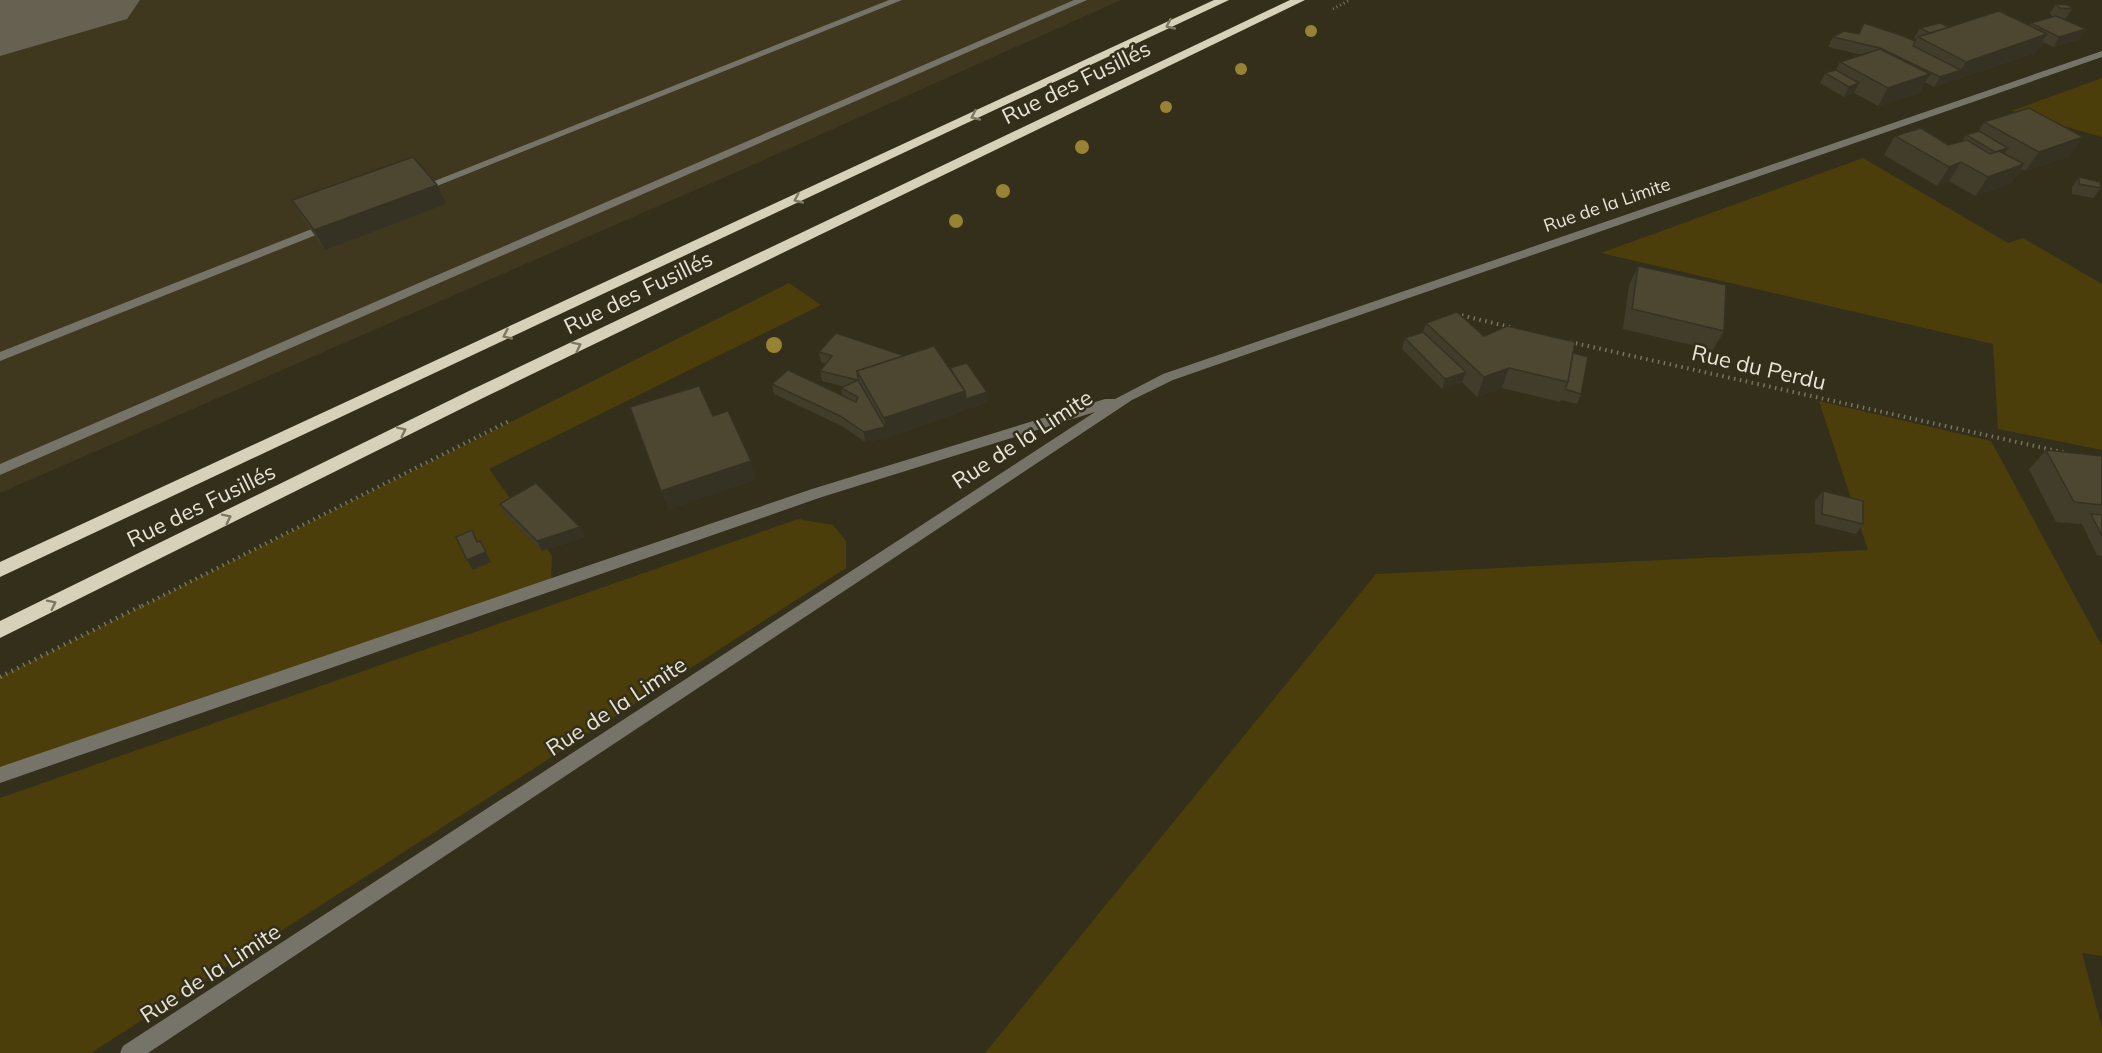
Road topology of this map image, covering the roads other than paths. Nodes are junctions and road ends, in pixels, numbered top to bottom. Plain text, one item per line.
1 (897, 0) edge
2 (1082, 0) edge
3 (1223, 0) edge
4 (1299, 0) edge
5 (2102, 54) edge
6 (410, 194) edge
7 (343, 220) edge
8 (0, 357) edge
9 (1127, 397) junction
10 (0, 470) edge
11 (0, 570) edge
12 (0, 630) edge
13 (0, 775) edge
14 (130, 1053) edge

1 - 6 street
2 - 10 street
3 -> 11 highway, Rue des Fusillés
12 -> 4 highway, Rue des Fusillés
5 - 9 street, Rue de la Limite
7 - 8 street
9 - 13 street, Rue de la Limite
9 - 14 street, Rue de la Limite

